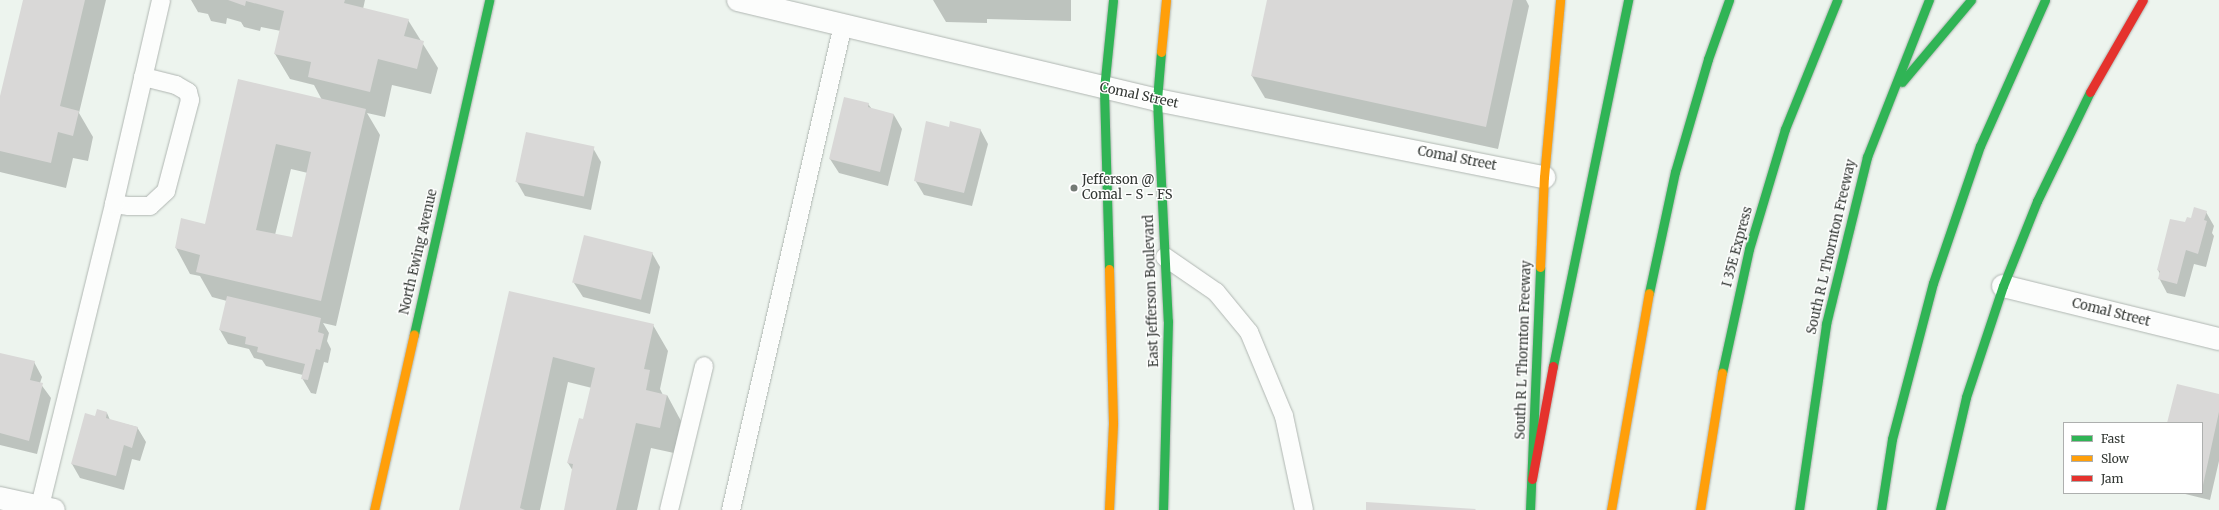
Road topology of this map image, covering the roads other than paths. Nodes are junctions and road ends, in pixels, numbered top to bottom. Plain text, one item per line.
1 (161, 0) edge
2 (490, 0) edge
3 (738, 0) edge
4 (1113, 0) edge
5 (1166, 0) edge
6 (1560, 0) edge
7 (1628, 0) edge
8 (1729, 0) edge
9 (1837, 0) edge
10 (1929, 0) edge
11 (1971, 0) edge
12 (2046, 0) edge
13 (2143, 0) edge
14 (774, 4) edge
15 (843, 26) junction
16 (143, 77) junction
17 (1104, 89) junction
18 (1891, 95) junction
19 (1157, 100) junction
20 (1544, 177) junction
21 (114, 204) junction
22 (1165, 257) junction
23 (2003, 286) junction
24 (2219, 339) edge
25 (704, 366) dead end
26 (1532, 479) junction
27 (0, 498) edge
28 (45, 509) edge
29 (374, 510) edge
30 (669, 510) edge
31 (731, 510) edge
32 (1109, 510) edge
33 (1163, 510) edge
34 (1304, 510) edge
35 (1530, 510) edge
36 (1611, 510) edge
37 (1700, 510) edge
38 (1799, 510) edge
39 (1881, 510) edge
40 (1940, 510) edge

1 - 16 lane
2 - 29 main road, North Ewing Avenue
3 - 14 street, Comal Street
4 - 17 main road
5 - 19 main road, East Jefferson Boulevard
6 - 20 main road, South R L Thornton Freeway
7 - 26 main road
8 - 36 main road
9 - 37 main road, I 35E Express
10 - 18 main road, South R L Thornton Freeway
11 - 18 main road
12 - 39 main road
13 - 23 main road
14 - 15 street, Comal Street
15 - 17 street, Comal Street
15 - 31 lane
16 - 21 lane
16 - 21 lane
17 - 19 street, Comal Street
17 - 32 main road
18 - 38 main road, South R L Thornton Freeway
19 - 20 street, Comal Street
19 - 22 main road, East Jefferson Boulevard
20 - 26 main road, South R L Thornton Freeway
21 - 28 lane
22 - 33 main road, East Jefferson Boulevard
22 - 34 lane
23 - 24 street, Comal Street
23 - 40 main road
25 - 30 lane
26 - 35 main road, South R L Thornton Freeway
27 - 28 street

